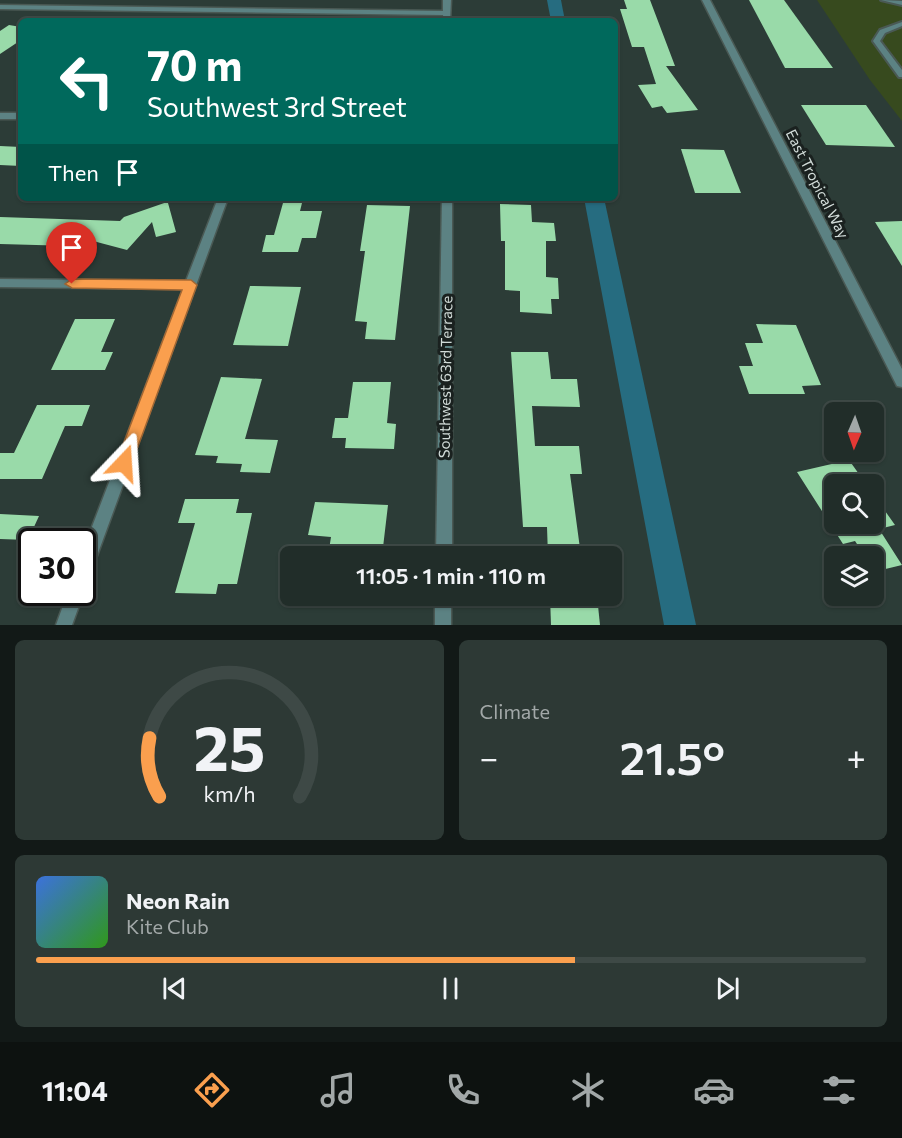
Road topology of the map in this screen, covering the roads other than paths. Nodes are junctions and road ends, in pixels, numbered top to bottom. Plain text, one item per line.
1 (10, 0) edge
2 (447, 0) edge
3 (706, 0) edge
4 (884, 0) edge
5 (902, 3) edge
6 (0, 6) edge
7 (447, 17) edge
8 (902, 24) edge
9 (902, 75) edge
10 (0, 116) edge
11 (18, 116) edge
12 (222, 201) edge
13 (447, 201) edge
14 (0, 283) edge
15 (191, 285) junction
16 (902, 382) edge
17 (96, 538) edge
18 (444, 546) edge
19 (71, 606) edge
20 (443, 606) edge
21 (64, 625) edge
22 (443, 625) edge

1 - 6 street
2 - 7 street
3 - 16 street, East Tropical Way
4 - 5 lane
6 - 7 street
8 - 9 lane
10 - 11 street
12 - 15 street
13 - 18 street, Southwest 63rd Terrace
14 - 15 street
15 - 17 street
19 - 21 street
20 - 22 street

